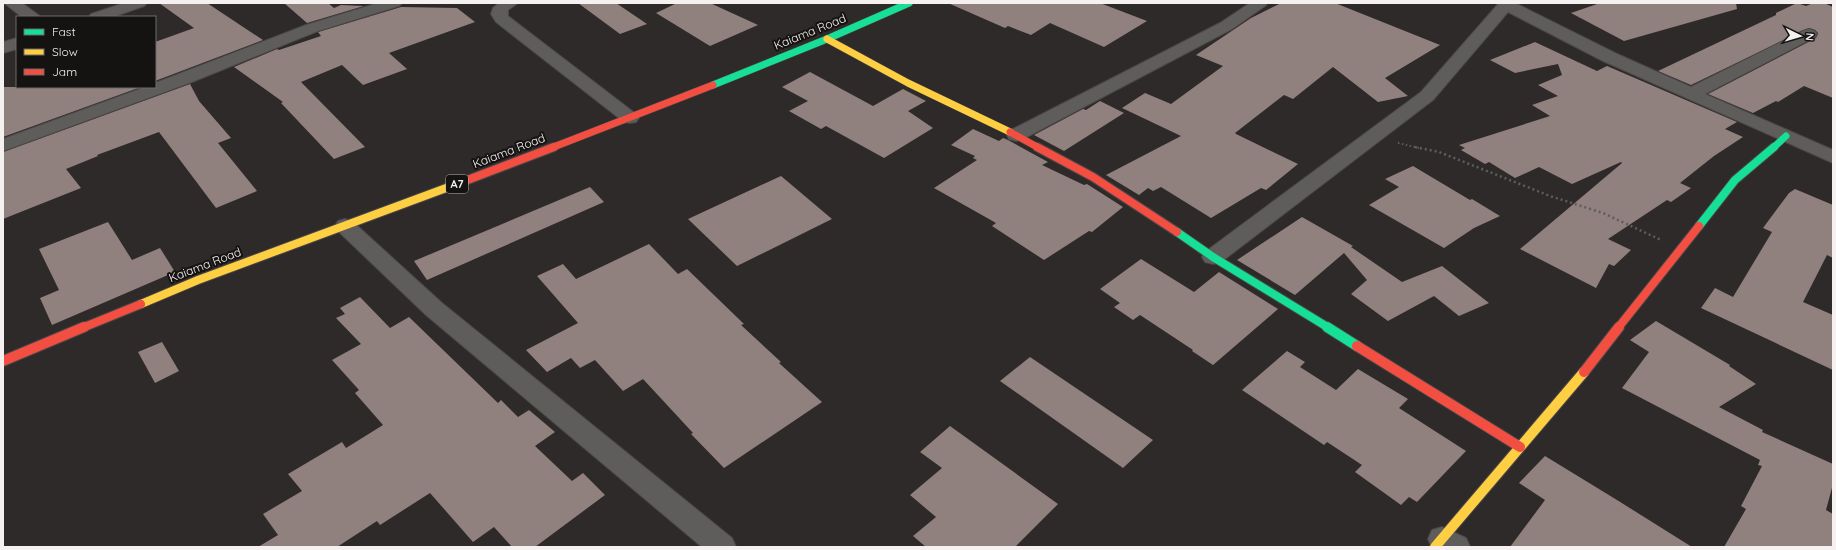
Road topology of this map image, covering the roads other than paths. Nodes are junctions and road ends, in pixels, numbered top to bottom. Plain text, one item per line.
1 (12, 3) edge
2 (139, 3) edge
3 (394, 3) edge
4 (510, 3) edge
5 (909, 3) edge
6 (1260, 3) edge
7 (1508, 4) edge
8 (32, 16) edge
9 (100, 16) edge
10 (1809, 34) dead end
11 (827, 39) junction
12 (16, 43) edge
13 (3, 48) edge
14 (1691, 94) junction
15 (630, 118) junction
16 (1016, 135) junction
17 (1786, 136) junction
18 (3, 145) edge
19 (1833, 157) edge
20 (345, 226) junction
21 (1213, 257) junction
22 (3, 361) edge
23 (1520, 447) junction
24 (1444, 544) edge
25 (722, 547) edge

1 - 8 street
2 - 9 street
3 - 18 street
4 - 15 street
5 - 11 main road, Kaiama Road / A7
6 - 16 street
7 - 14 street
7 - 21 street
10 - 14 street
11 - 15 main road, Kaiama Road / A7
11 - 16 main road
12 - 13 street
14 - 17 street
15 - 20 main road, Kaiama Road / A7
16 - 21 main road
17 - 19 street
17 - 23 main road
20 - 22 main road, Kaiama Road / A7
20 - 25 street
21 - 23 main road
23 - 24 main road

